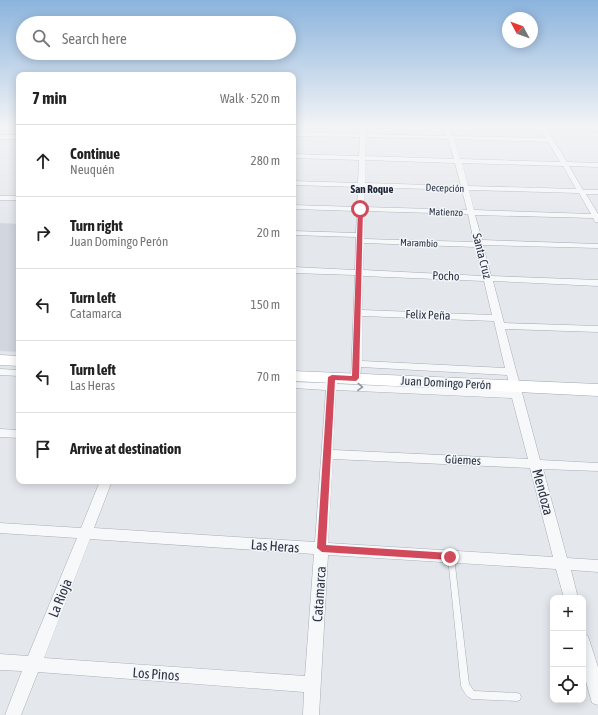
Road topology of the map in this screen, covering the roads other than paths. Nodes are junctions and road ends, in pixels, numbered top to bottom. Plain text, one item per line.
1 (362, 159) edge
2 (406, 159) edge
3 (562, 159) edge
4 (458, 161) junction
5 (565, 164) junction
6 (598, 165) edge
7 (296, 183) edge
8 (361, 185) junction
9 (465, 188) junction
10 (582, 192) junction
11 (598, 192) edge
12 (0, 198) edge
13 (16, 198) edge
14 (296, 208) edge
15 (360, 209) junction
16 (471, 213) junction
17 (597, 217) edge
18 (296, 233) edge
19 (359, 238) junction
20 (479, 243) junction
21 (598, 246) edge
22 (296, 270) edge
23 (359, 272) junction
24 (488, 278) junction
25 (598, 283) edge
26 (358, 313) junction
27 (499, 322) junction
28 (598, 329) edge
29 (0, 360) edge
30 (16, 361) edge
31 (356, 371) junction
32 (0, 372) edge
33 (16, 373) edge
34 (296, 376) edge
35 (332, 382) junction
36 (514, 384) junction
37 (296, 385) edge
38 (598, 390) edge
39 (0, 433) edge
40 (16, 434) edge
41 (327, 454) junction
42 (536, 464) junction
43 (598, 468) edge
44 (105, 484) edge
45 (0, 528) edge
46 (85, 534) junction
47 (322, 548) junction
48 (450, 557) junction
49 (562, 564) junction
50 (598, 566) edge
51 (571, 595) edge
52 (586, 652) edge
53 (0, 662) edge
54 (33, 665) junction
55 (313, 685) junction
56 (517, 697) dead end
57 (598, 697) edge
58 (13, 715) edge
59 (311, 715) edge

1 - 8 street
2 - 4 street
3 - 5 street
4 - 5 street
4 - 9 street, Santa Cruz
5 - 6 street
5 - 10 street
7 - 8 street, Decepción
8 - 9 street, Decepción
8 - 15 street
9 - 10 street, Decepción
9 - 16 street, Santa Cruz
10 - 11 street, Decepción
10 - 17 street
12 - 13 street
14 - 15 street, Matienzo
15 - 16 street, Matienzo
15 - 19 street
16 - 17 street, Matienzo
16 - 20 street, Santa Cruz
18 - 19 street, Marambio
19 - 20 street, Marambio
19 - 23 street
20 - 21 street, Marambio
20 - 24 street, Santa Cruz
22 - 23 street, Pocho
23 - 24 street, Pocho
23 - 26 street
24 - 25 street, Pocho
24 - 27 street, Santa Cruz
26 - 27 street, Felix Peña
26 - 31 street
27 - 28 street, Felix Peña
27 - 36 street, Santa Cruz
29 - 30 main road
31 - 35 main road, Juan Domingo Perón
31 - 36 main road, Juan Domingo Perón
32 - 33 street
34 - 35 main road, Juan Domingo Perón
35 -> 36 street, Juan Domingo Perón
35 - 37 street, Juan Domingo Perón
35 - 41 street, Catamarca
36 - 38 main road, Juan Domingo Perón
36 - 42 street, Mendoza
39 - 40 street
41 - 42 street, Güemes
41 - 47 street, Catamarca
42 - 43 street, Güemes
42 - 49 street, Mendoza
44 - 46 street, La Rioja
45 - 46 street, Las Heras
46 - 47 street, Las Heras
46 - 54 street, La Rioja
47 - 48 street, Las Heras
47 - 55 street, Catamarca
48 - 49 street, Las Heras
48 - 56 lane
49 - 50 street, Las Heras
49 - 51 street, Mendoza
52 - 57 street
53 - 54 street, Los Pinos
54 - 55 street, Los Pinos
54 - 58 street, La Rioja
55 - 59 street, Catamarca

